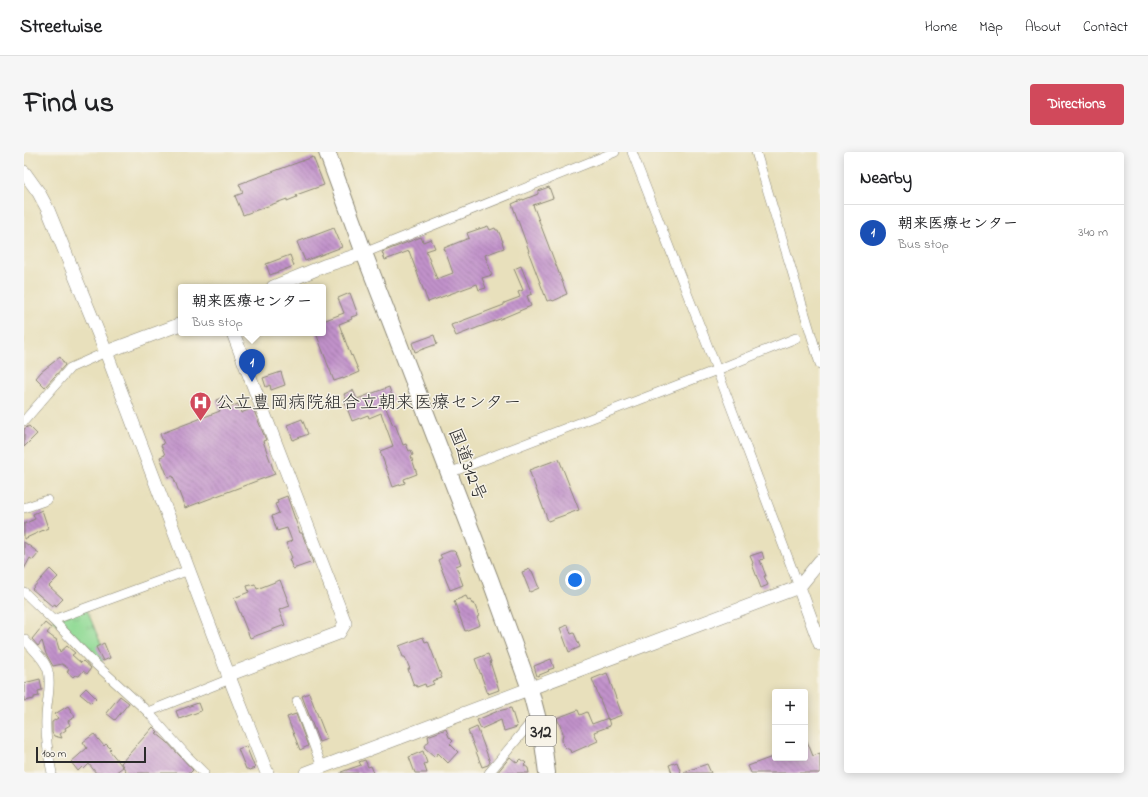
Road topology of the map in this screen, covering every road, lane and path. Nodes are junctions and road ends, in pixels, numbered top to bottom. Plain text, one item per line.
1 (327, 152) edge
2 (615, 152) edge
3 (632, 152) edge
4 (756, 152) edge
5 (24, 172) edge
6 (364, 253) junction
7 (280, 284) edge
8 (178, 325) edge
9 (234, 336) edge
10 (796, 338) dead end
11 (106, 352) junction
12 (820, 364) edge
13 (717, 370) junction
14 (24, 421) edge
15 (450, 472) junction
16 (47, 500) dead end
17 (24, 508) edge
18 (820, 561) edge
19 (189, 570) junction
20 (799, 587) junction
21 (24, 592) edge
22 (53, 620) junction
23 (24, 640) edge
24 (820, 644) edge
25 (229, 677) junction
26 (530, 689) junction
27 (297, 701) dead end
28 (148, 712) junction
29 (537, 716) junction
30 (322, 767) junction
31 (52, 773) edge
32 (204, 773) edge
33 (267, 773) edge
34 (306, 773) edge
35 (489, 773) edge
36 (547, 773) edge

1 - 6 highway, 国道312号 / 312
2 - 6 street
3 - 13 street
4 - 12 street
5 - 11 street
6 - 7 street
6 - 15 highway, 国道312号 / 312
8 - 11 street
9 - 25 street
10 - 13 street
11 - 14 street
11 - 19 street
13 - 15 street
13 - 20 street
15 - 26 highway, 国道312号 / 312
16 - 17 street
18 - 20 street
19 - 22 street
19 - 25 street
20 - 24 street
20 - 26 street
21 - 22 street
22 - 28 street
23 - 31 street
25 - 28 street
25 - 33 street
26 - 29 highway, 国道312号 / 312
26 - 30 street
27 - 30 street
28 - 32 street
29 - 35 street
29 - 36 highway, 国道312号 / 312
30 - 34 street

